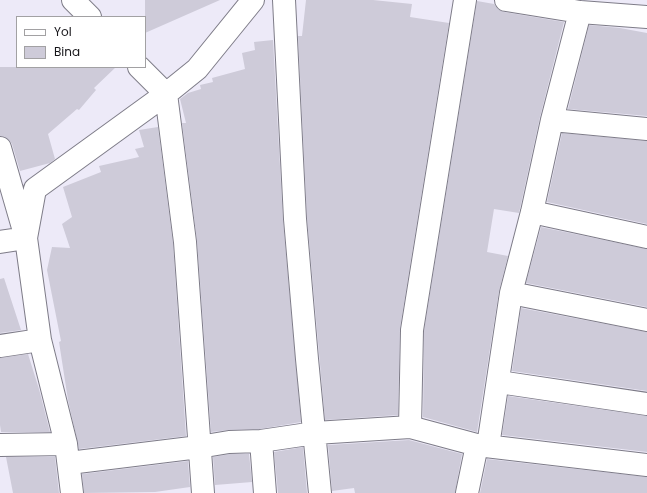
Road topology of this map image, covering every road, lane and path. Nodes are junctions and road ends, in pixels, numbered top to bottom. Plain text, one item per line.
1 (73, 0) edge
2 (253, 0) edge
3 (284, 0) edge
4 (465, 0) edge
5 (506, 0) edge
6 (580, 12) junction
7 (89, 16) edge
8 (647, 17) edge
9 (140, 68) edge
10 (166, 94) junction
11 (552, 120) junction
12 (647, 130) edge
13 (0, 148) edge
14 (532, 212) junction
15 (647, 237) edge
16 (26, 238) junction
17 (0, 242) edge
18 (511, 293) junction
19 (647, 320) edge
20 (40, 340) junction
21 (0, 346) edge
22 (499, 382) junction
23 (647, 404) edge
24 (410, 427) junction
25 (314, 433) junction
26 (261, 441) junction
27 (0, 445) edge
28 (483, 446) junction
29 (199, 447) junction
30 (68, 454) junction
31 (647, 465) edge
32 (72, 493) edge
33 (203, 493) edge
34 (264, 493) edge
35 (320, 493) edge
36 (467, 493) edge

1 - 7 street
2 - 10 street
3 - 25 street
4 - 24 street
5 - 6 street
6 - 8 street
6 - 11 street
9 - 10 street
10 - 16 street
10 - 29 street
11 - 12 street
11 - 14 street
13 - 16 street
14 - 15 street
14 - 18 street
16 - 17 street
16 - 20 street
18 - 19 street
18 - 22 street
20 - 21 street
20 - 30 street
22 - 23 street
22 - 28 street
24 - 25 street
24 - 28 street
25 - 26 street
25 - 35 street
26 - 29 street
26 - 34 street
27 - 30 street
28 - 31 street
28 - 36 street
29 - 30 street
29 - 33 street
30 - 32 street

